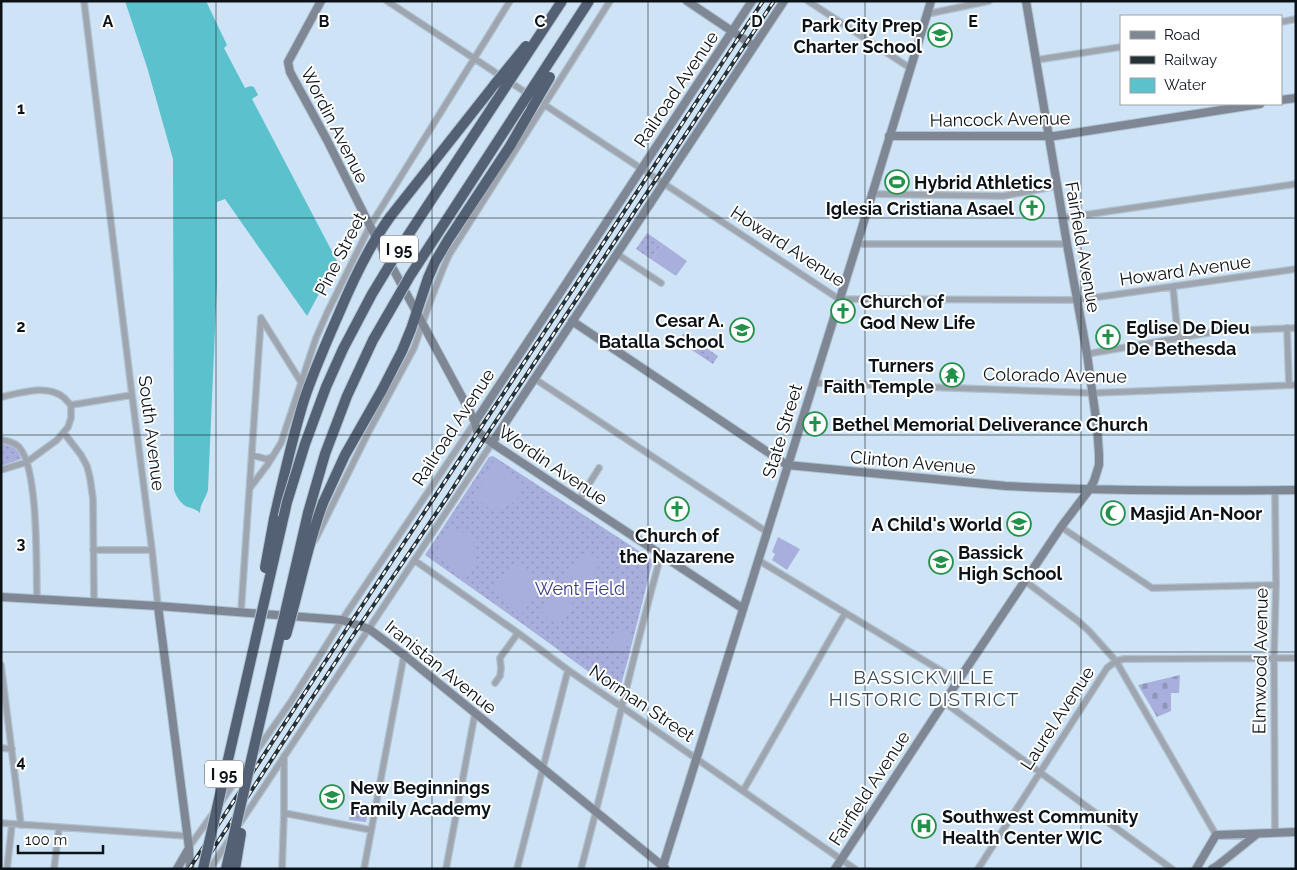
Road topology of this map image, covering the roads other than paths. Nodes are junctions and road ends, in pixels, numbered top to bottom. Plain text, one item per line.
1 (84, 1) edge
2 (321, 1) edge
3 (387, 1) edge
4 (510, 1) edge
5 (562, 1) edge
6 (589, 1) edge
7 (610, 1) edge
8 (687, 1) edge
9 (752, 1) edge
10 (784, 1) edge
11 (808, 1) edge
12 (931, 1) edge
13 (989, 1) edge
14 (1026, 1) edge
15 (553, 14) junction
16 (927, 14) junction
17 (1296, 19) edge
18 (1282, 22) edge
19 (732, 31) junction
20 (754, 46) junction
21 (1120, 47) edge
22 (474, 58) junction
23 (1036, 60) junction
24 (548, 64) junction
25 (910, 68) junction
26 (1296, 98) edge
27 (1282, 100) edge
28 (545, 105) junction
29 (1253, 105) edge
30 (889, 136) junction
31 (1049, 136) junction
32 (641, 169) junction
33 (663, 184) junction
34 (1296, 184) edge
35 (1057, 186) junction
36 (872, 194) junction
37 (1063, 218) junction
38 (370, 226) junction
39 (376, 237) junction
40 (857, 244) junction
41 (1067, 244) junction
42 (617, 254) junction
43 (1296, 269) edge
44 (662, 283) dead end
45 (1172, 287) junction
46 (839, 299) junction
47 (1077, 300) junction
48 (417, 312) junction
49 (422, 322) junction
50 (572, 322) junction
51 (1287, 328) junction
52 (1296, 328) edge
53 (1178, 338) junction
54 (1087, 354) junction
55 (535, 379) junction
56 (301, 382) junction
57 (813, 383) junction
58 (1292, 385) edge
59 (1093, 393) junction
60 (132, 395) junction
61 (1, 396) edge
62 (71, 405) junction
63 (475, 422) junction
64 (64, 433) junction
65 (1, 440) edge
66 (492, 443) junction
67 (252, 455) junction
68 (272, 457) junction
69 (27, 462) junction
70 (787, 465) junction
71 (599, 468) dead end
72 (1, 470) edge
73 (250, 488) junction
74 (1089, 490) junction
75 (1275, 490) junction
76 (1296, 490) edge
77 (579, 500) junction
78 (1061, 526) junction
79 (767, 532) junction
80 (93, 550) junction
81 (152, 550) junction
82 (661, 554) junction
83 (414, 560) junction
84 (758, 560) junction
85 (1024, 581) junction
86 (1276, 585) junction
87 (1, 596) edge
88 (37, 599) junction
89 (94, 602) junction
90 (158, 606) junction
91 (742, 608) junction
92 (241, 612) junction
93 (845, 613) junction
94 (294, 616) junction
95 (342, 620) junction
96 (370, 629) junction
97 (518, 633) junction
98 (404, 655) junction
99 (1274, 658) junction
100 (1296, 658) edge
101 (1116, 661) junction
102 (2, 669) edge
103 (568, 670) junction
104 (246, 680) junction
105 (958, 681) junction
106 (495, 683) dead end
107 (944, 702) junction
108 (622, 707) junction
109 (475, 713) junction
110 (260, 722) junction
111 (1, 748) edge
112 (12, 749) junction
113 (284, 755) junction
114 (697, 758) junction
115 (542, 768) junction
116 (1041, 772) junction
117 (246, 784) junction
118 (743, 792) junction
119 (596, 812) junction
120 (284, 813) junction
121 (1, 823) edge
122 (12, 824) junction
123 (21, 824) junction
124 (59, 828) junction
125 (371, 830) junction
126 (1275, 832) junction
127 (1296, 832) edge
128 (1257, 834) junction
129 (1216, 835) junction
130 (187, 836) junction
131 (189, 848) junction
132 (841, 859) junction
133 (663, 868) edge
134 (1215, 868) edge
135 (7, 869) edge
136 (54, 869) edge
137 (177, 869) edge
138 (190, 869) edge
139 (203, 869) edge
140 (210, 869) edge
141 (226, 869) edge
142 (235, 869) edge
143 (282, 869) edge
144 (364, 869) edge
145 (446, 869) edge
146 (517, 869) edge
147 (581, 869) edge
148 (835, 869) edge
149 (855, 869) edge
150 (978, 869) edge
151 (1172, 869) edge
152 (1196, 869) edge

1 - 60 street, South Avenue
2 - 38 street, Wordin Avenue
3 - 22 street, Howard Avenue
4 - 22 street, Pine Street
5 - 15 highway, I 95, bridge
6 - 24 highway, I 95, bridge
7 - 28 street
8 - 19 street
9 - 19 street, Railroad Avenue
10 - 20 street
11 - 25 street
12 - 16 street, State Street
13 - 16 street
14 - 23 street, Fairfield Avenue
15 - 39 highway, bridge
15 - 104 highway, I 95, bridge
16 - 25 street, State Street
17 - 18 street
19 - 20 street
19 - 32 street, Railroad Avenue
20 - 33 street
21 - 23 street
22 - 28 street, Howard Avenue
22 - 38 street, Pine Street
23 - 31 street, Fairfield Avenue
24 - 48 highway, bridge
24 - 110 highway, I 95, bridge
25 - 30 street, State Street
26 - 27 street
28 - 32 street, Howard Avenue
28 - 49 street
29 - 31 street, Hancock Avenue
30 - 31 street, Hancock Avenue
30 - 36 street, State Street
31 - 35 street, Fairfield Avenue
32 - 33 street, Howard Avenue
32 - 63 street, Railroad Avenue
33 - 42 street
33 - 46 street, Howard Avenue
34 - 37 street
35 - 36 street
35 - 37 street, Fairfield Avenue
36 - 40 street, State Street
37 - 41 street, Fairfield Avenue
38 - 39 street, Wordin Avenue
38 - 56 street, Pine Street
39 - 48 street, Wordin Avenue
39 - 104 highway, bridge
40 - 41 street
40 - 46 street, State Street
41 - 47 street, Fairfield Avenue
42 - 44 street
42 - 50 street
43 - 45 street, Howard Avenue
45 - 47 street, Howard Avenue
45 - 53 street
46 - 47 street, Howard Avenue
46 - 57 street, State Street
47 - 54 street, Fairfield Avenue
48 - 49 street, Wordin Avenue
48 - 110 highway, bridge
49 - 63 street, Wordin Avenue
49 - 94 street
50 - 55 street
50 - 70 street, Clinton Avenue
51 - 52 street
51 - 53 street
51 - 58 street
53 - 54 street
54 - 59 street, Fairfield Avenue
55 - 66 street
55 - 79 street
56 - 67 street
56 - 68 street, Pine Street
57 - 59 street, Colorado Avenue
57 - 70 street, State Street
58 - 59 street, Colorado Avenue
59 - 74 street, Fairfield Avenue
60 - 62 street
60 - 81 street, South Avenue
61 - 62 street
62 - 64 street
63 - 66 street, Wordin Avenue
63 - 95 street, Railroad Avenue
64 - 69 street
64 - 80 street
65 - 69 street
66 - 77 street, Wordin Avenue
66 - 83 street
67 - 68 street
67 - 73 street
68 - 73 street, Pine Street
69 - 72 street
69 - 88 street
70 - 74 street, Clinton Avenue
70 - 79 street, State Street
71 - 77 street
73 - 92 street
74 - 75 street, Clinton Avenue
74 - 78 street, Fairfield Avenue
75 - 76 street, Clinton Avenue
75 - 86 street, Elmwood Avenue
77 - 82 street, Wordin Avenue
78 - 85 street, Fairfield Avenue
78 - 86 street
79 - 84 street, State Street
80 - 81 street
80 - 89 street
81 - 90 street, South Avenue
82 - 91 street, Wordin Avenue
82 - 108 street
83 - 96 street
83 - 97 street, Norman Street
84 - 91 street, State Street
84 - 93 street
85 - 101 street
85 - 105 street, Fairfield Avenue
86 - 99 street, Elmwood Avenue
87 - 88 street, Iranistan Avenue
88 - 89 street, Iranistan Avenue
89 - 90 street, Iranistan Avenue
90 - 92 street, Iranistan Avenue
90 - 130 street, South Avenue
91 - 114 street, State Street
92 - 94 street, Iranistan Avenue
93 - 105 street
93 - 118 street
94 - 95 street, Iranistan Avenue
95 - 96 street, Iranistan Avenue
95 - 131 street, Railroad Avenue
96 - 98 street, Iranistan Avenue
96 - 113 street
97 - 103 street, Norman Street
97 - 106 street
98 - 109 street, Iranistan Avenue
98 - 125 street
99 - 100 street, Laurel Avenue
99 - 101 street, Laurel Avenue
99 - 126 street, Elmwood Avenue
101 - 116 street, Laurel Avenue
101 - 129 street
102 - 112 street
103 - 108 street, Norman Street
103 - 115 street
104 - 139 highway, I 95, bridge
105 - 107 street, Fairfield Avenue
107 - 116 street
107 - 132 street, Fairfield Avenue
108 - 114 street, Norman Street
108 - 119 street
109 - 115 street, Iranistan Avenue
109 - 145 street
110 - 117 highway, I 95, bridge
111 - 112 street
112 - 123 street
113 - 120 street
113 - 140 street
114 - 118 street, Norman Street
114 - 133 street, State Street
115 - 119 street, Iranistan Avenue
115 - 146 street
116 - 150 street, Laurel Avenue
116 - 151 street
117 - 141 highway, I 95, bridge
117 - 142 highway, bridge
118 - 132 street, Norman Street
119 - 133 street, Iranistan Avenue
119 - 147 street
120 - 125 street
120 - 143 street
121 - 122 street
122 - 123 street
122 - 135 street
123 - 124 street
124 - 130 street
124 - 136 street
125 - 144 street
126 - 127 street
126 - 128 street
128 - 129 street
128 - 134 street
129 - 152 street
130 - 131 street, South Avenue
131 - 137 street, Railroad Avenue
131 - 138 street, South Avenue
132 - 148 street, Fairfield Avenue
132 - 149 street, Norman Street

